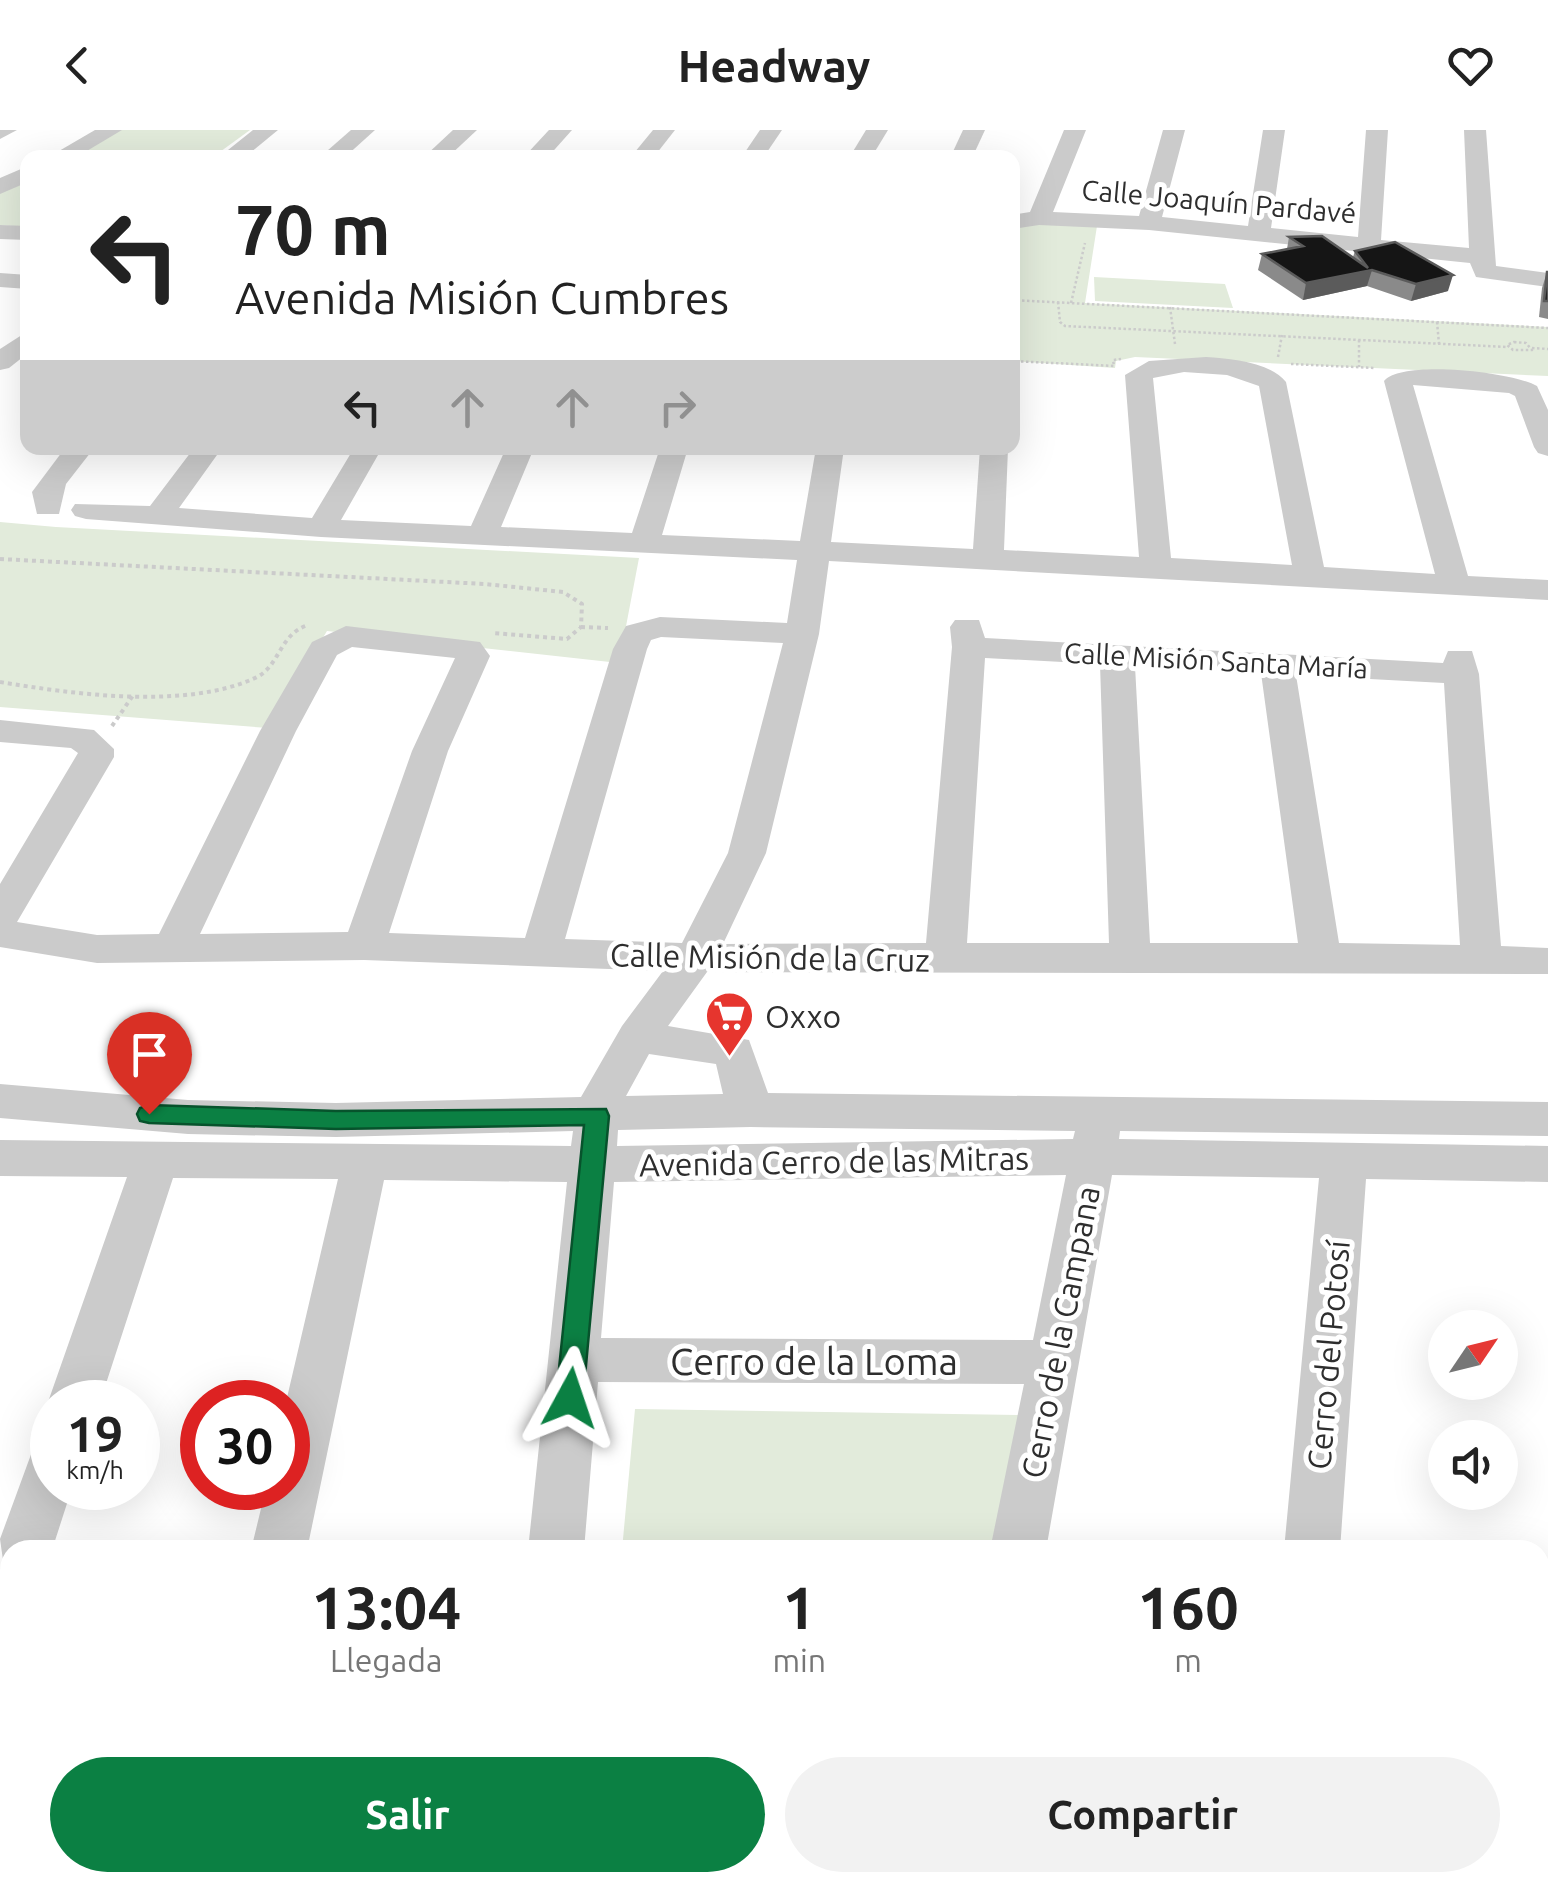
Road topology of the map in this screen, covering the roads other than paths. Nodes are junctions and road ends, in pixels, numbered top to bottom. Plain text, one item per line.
1 (112, 130) edge
2 (266, 130) edge
3 (364, 130) edge
4 (466, 130) edge
5 (561, 130) edge
6 (664, 130) edge
7 (1075, 130) edge
8 (1174, 130) edge
9 (1274, 130) edge
10 (1377, 130) edge
11 (1475, 130) edge
12 (73, 150) edge
13 (240, 150) edge
14 (340, 150) edge
15 (443, 150) edge
16 (542, 150) edge
17 (648, 150) edge
18 (1040, 218) junction
19 (1020, 221) edge
20 (1150, 223) junction
21 (1258, 234) junction
22 (1369, 244) junction
23 (1487, 266) junction
24 (1548, 280) edge
25 (20, 346) edge
26 (0, 362) edge
27 (1548, 447) edge
28 (74, 455) edge
29 (203, 455) edge
30 (364, 455) edge
31 (517, 455) edge
32 (672, 455) edge
33 (829, 455) edge
34 (994, 455) edge
35 (48, 508) dead end
36 (86, 510) dead end
37 (159, 515) junction
38 (320, 528) junction
39 (482, 535) junction
40 (644, 543) junction
41 (816, 550) junction
42 (988, 559) junction
43 (1156, 567) junction
44 (1310, 577) junction
45 (1454, 584) junction
46 (1548, 590) edge
47 (802, 634) junction
48 (1117, 656) junction
49 (1278, 663) junction
50 (0, 730) edge
51 (0, 917) edge
52 (0, 933) edge
53 (364, 946) junction
54 (173, 947) junction
55 (541, 952) junction
56 (1321, 956) junction
57 (696, 958) junction
58 (1481, 959) junction
59 (945, 960) junction
60 (1130, 960) junction
61 (1542, 961) dead end
62 (637, 1037) junction
63 (0, 1101) edge
64 (750, 1110) junction
65 (1548, 1119) edge
66 (1097, 1135) junction
67 (594, 1140) junction
68 (0, 1158) edge
69 (1344, 1161) junction
70 (154, 1162) junction
71 (365, 1162) junction
72 (1548, 1164) edge
73 (573, 1360) junction
74 (1054, 1362) junction
75 (81, 1380) edge
76 (37, 1510) edge
77 (27, 1540) edge
78 (281, 1540) edge
79 (557, 1540) edge
80 (1020, 1540) edge
81 (1313, 1540) edge

1 - 12 street
2 - 13 street
3 - 14 street
4 - 15 street
5 - 16 street
6 - 17 street
7 - 18 street
8 - 20 street
9 - 21 street
10 - 22 street
11 - 23 street
18 - 19 street, Calle Joaquín Pardavé
18 - 20 street, Calle Joaquín Pardavé
20 - 21 street, Calle Joaquín Pardavé
21 - 22 street, Calle Joaquín Pardavé
22 - 23 street, Calle Joaquín Pardavé
23 - 24 street, Calle Joaquín Pardavé
25 - 26 street
27 - 45 street
28 - 35 street
29 - 37 street
30 - 38 street
31 - 39 street
32 - 40 street
33 - 41 street
34 - 42 street
36 - 37 street
37 - 38 street
38 - 39 street
39 - 40 street
40 - 41 street
41 - 42 street
41 - 47 street
42 - 43 street
43 - 44 street
43 - 44 street
44 - 45 street
45 - 46 street
47 - 55 street
47 - 57 street
48 - 49 street, Calle Misión Santa María
48 - 59 street, Calle Misión Santa María
48 - 60 street
49 - 56 street
49 - 58 street, Calle Misión Santa María
50 - 51 street
52 - 54 street, Calle Misión de la Cruz
53 - 54 street, Calle Misión de la Cruz
53 - 54 street
53 - 55 street, Calle Misión de la Cruz
55 - 57 street, Calle Misión de la Cruz
56 - 58 street, Calle Misión de la Cruz
56 - 60 street, Calle Misión de la Cruz
57 - 59 street, Calle Misión de la Cruz
57 - 62 street
58 - 61 street, Calle Misión de la Cruz
59 - 60 street, Calle Misión de la Cruz
62 - 64 street
62 - 67 street
63 - 67 street
64 - 66 street, Avenida Cerro de las Mitras
64 - 67 street, Avenida Cerro de las Mitras
65 - 66 street, Avenida Cerro de las Mitras
66 - 67 street, Avenida Cerro de las Mitras
66 - 69 street, Avenida Cerro de las Mitras
66 - 74 street, Cerro de la Campana
67 - 71 street, Avenida Cerro de las Mitras
67 - 73 street
68 - 70 street, Avenida Cerro de las Mitras
69 - 72 street, Avenida Cerro de las Mitras
69 - 81 street, Cerro del Potosí
70 - 71 street, Avenida Cerro de las Mitras
70 - 75 street
71 - 78 street
73 - 74 street, Cerro de la Loma
73 - 79 street
74 - 80 street, Cerro de la Campana
76 - 77 street

